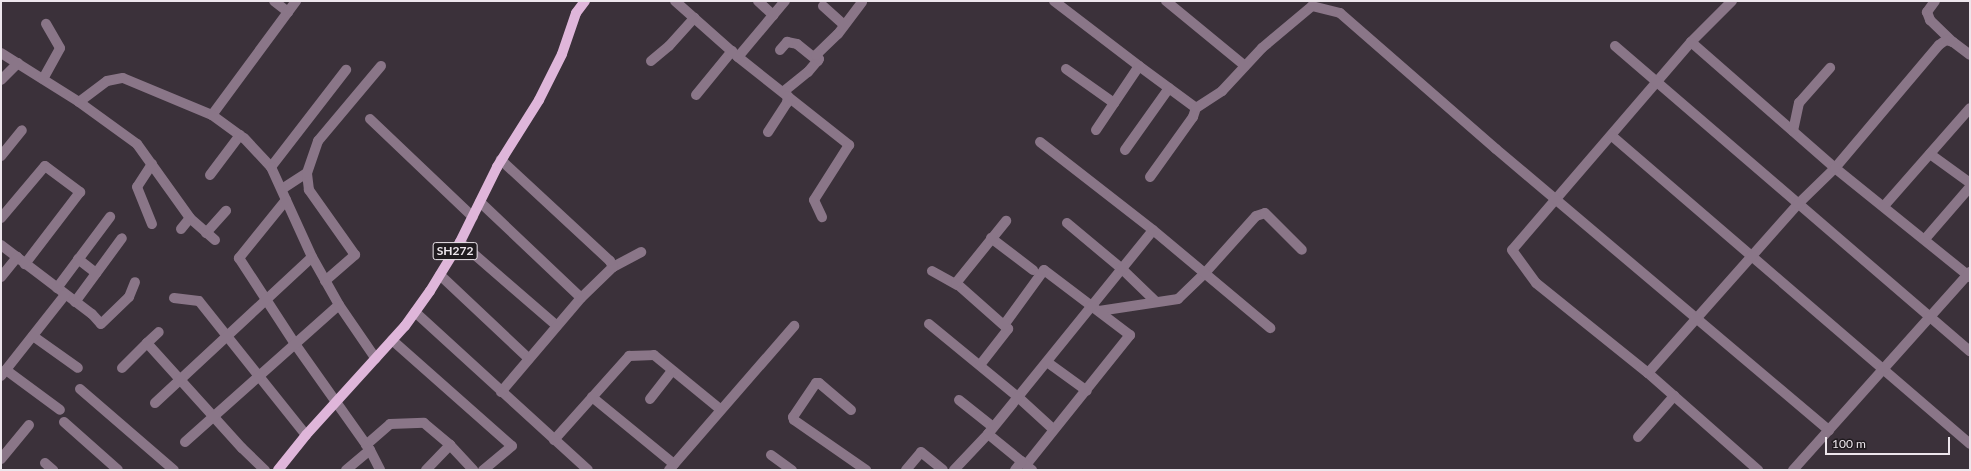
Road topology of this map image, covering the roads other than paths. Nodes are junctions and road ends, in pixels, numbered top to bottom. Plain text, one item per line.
1 (274, 1) edge
2 (296, 1) edge
3 (585, 1) edge
4 (675, 1) edge
5 (758, 1) edge
6 (785, 1) edge
7 (1054, 1) edge
8 (1166, 1) edge
9 (1732, 1) edge
10 (1935, 1) edge
11 (862, 2) edge
12 (1179, 4) edge
13 (823, 6) dead end
14 (288, 12) junction
15 (773, 15) junction
16 (694, 18) junction
17 (46, 24) dead end
18 (844, 25) junction
19 (1691, 42) junction
20 (1953, 42) junction
21 (1615, 46) dead end
22 (780, 50) dead end
23 (1, 53) edge
24 (735, 54) junction
25 (1970, 56) edge
26 (651, 61) dead end
27 (818, 61) junction
28 (18, 63) junction
29 (381, 66) dead end
30 (1139, 66) junction
31 (1245, 66) junction
32 (1830, 68) dead end
33 (1066, 69) dead end
34 (346, 70) dead end
35 (43, 79) junction
36 (1, 80) edge
37 (1656, 83) junction
38 (1169, 88) junction
39 (785, 94) junction
40 (696, 95) dead end
41 (80, 102) junction
42 (1114, 103) junction
43 (1196, 108) junction
44 (1970, 108) edge
45 (212, 115) junction
46 (370, 119) dead end
47 (22, 130) dead end
48 (1096, 130) dead end
49 (1793, 131) junction
50 (768, 132) dead end
51 (240, 135) junction
52 (1612, 136) junction
53 (1040, 142) dead end
54 (1125, 150) dead end
55 (1930, 154) junction
56 (1, 156) edge
57 (501, 160) junction
58 (152, 164) junction
59 (271, 166) junction
60 (1835, 168) junction
61 (307, 173) junction
62 (210, 175) dead end
63 (1150, 177) dead end
64 (1970, 183) edge
65 (1970, 187) edge
66 (282, 189) junction
67 (1557, 198) junction
68 (286, 200) junction
69 (480, 202) junction
70 (1798, 204) junction
71 (1884, 206) junction
72 (226, 211) dead end
73 (110, 217) dead end
74 (473, 217) junction
75 (822, 217) dead end
76 (1, 218) edge
77 (190, 218) junction
78 (1006, 221) dead end
79 (1067, 223) dead end
80 (152, 224) dead end
81 (181, 229) dead end
82 (1153, 230) junction
83 (206, 233) junction
84 (122, 238) dead end
85 (991, 238) junction
86 (1925, 239) junction
87 (215, 240) dead end
88 (460, 242) junction
89 (1, 245) edge
90 (1302, 250) dead end
91 (641, 252) dead end
92 (1750, 256) junction
93 (17, 257) junction
94 (312, 257) junction
95 (78, 259) junction
96 (25, 264) junction
97 (613, 267) junction
98 (1122, 269) junction
99 (1033, 270) dead end
100 (932, 271) dead end
101 (96, 273) junction
102 (1205, 273) junction
103 (440, 274) junction
104 (1969, 274) edge
105 (1, 277) edge
106 (325, 281) junction
107 (135, 282) dead end
108 (957, 285) junction
109 (57, 288) junction
110 (65, 294) junction
111 (174, 298) dead end
112 (581, 298) junction
113 (268, 300) junction
114 (75, 302) junction
115 (1156, 302) junction
116 (339, 305) junction
117 (1096, 309) junction
118 (415, 312) junction
119 (1698, 318) junction
120 (1930, 318) junction
121 (929, 324) dead end
122 (1004, 325) junction
123 (557, 326) junction
124 (794, 326) dead end
125 (1270, 328) dead end
126 (159, 332) dead end
127 (33, 336) junction
128 (227, 336) junction
129 (392, 340) junction
130 (147, 343) junction
131 (295, 344) junction
132 (1970, 351) edge
133 (376, 359) junction
134 (529, 359) junction
135 (1047, 362) junction
136 (980, 365) junction
137 (78, 368) dead end
138 (122, 368) dead end
139 (1882, 370) junction
140 (672, 371) junction
141 (3, 373) edge
142 (1648, 373) junction
143 (259, 377) junction
144 (180, 381) junction
145 (80, 389) dead end
146 (1086, 391) junction
147 (501, 392) junction
148 (1674, 396) junction
149 (592, 397) junction
150 (1018, 397) junction
151 (650, 399) dead end
152 (959, 400) dead end
153 (336, 402) junction
154 (155, 403) dead end
155 (720, 409) junction
156 (60, 410) dead end
157 (851, 410) dead end
158 (215, 417) junction
159 (64, 422) dead end
160 (29, 425) dead end
161 (1053, 429) junction
162 (1829, 430) junction
163 (990, 431) junction
164 (306, 435) junction
165 (1638, 437) dead end
166 (554, 440) junction
167 (185, 442) dead end
168 (1970, 444) edge
169 (450, 445) junction
170 (368, 447) junction
171 (771, 455) dead end
172 (1, 459) edge
173 (45, 463) dead end
174 (1027, 465) edge
175 (672, 467) edge
176 (586, 469) edge
177 (53, 470) edge
178 (118, 470) edge
179 (174, 470) edge
180 (265, 470) edge
181 (278, 470) edge
182 (346, 470) edge
183 (380, 470) edge
184 (426, 470) edge
185 (473, 470) edge
186 (483, 470) edge
187 (792, 470) edge
188 (866, 470) edge
189 (906, 470) edge
190 (943, 470) edge
191 (954, 470) edge
192 (1015, 470) edge
193 (1758, 470) edge
194 (1793, 470) edge

1 - 14 street
2 - 14 street
3 - 57 main road, SH272
4 - 16 street
5 - 15 street
6 - 15 street
7 - 30 street
8 - 12 street
9 - 19 street
10 - 20 street
11 - 18 street
12 - 31 street
13 - 18 street
14 - 45 street
15 - 24 street
16 - 24 street
16 - 26 street
17 - 35 street
18 - 27 street
19 - 37 street
19 - 49 street
20 - 25 street
20 - 60 street
21 - 37 street
22 - 27 street
23 - 28 street
24 - 39 street
24 - 40 street
27 - 39 street
28 - 35 street
28 - 36 street
29 - 61 street
30 - 38 street
30 - 42 street
31 - 43 street
31 - 67 street
32 - 49 street
33 - 42 street
34 - 59 street
35 - 41 street
37 - 52 street
37 - 70 street
38 - 43 street
38 - 54 street
39 - 50 street
39 - 75 street
41 - 45 street
41 - 58 street
42 - 48 street
43 - 63 street
44 - 55 street
45 - 51 street
46 - 74 street
47 - 56 street
49 - 60 street
51 - 59 street
51 - 62 street
52 - 67 street
52 - 92 street
53 - 82 street
55 - 64 street
55 - 71 street
57 - 69 main road, SH272
57 - 97 street
58 - 77 street
58 - 80 street
59 - 66 street
60 - 70 street
60 - 71 street
61 - 66 street
61 - 106 street
65 - 86 street
66 - 68 street
67 - 119 street
67 - 142 street
68 - 94 street
68 - 113 street
69 - 74 main road, SH272
69 - 112 street
70 - 92 street
70 - 120 street
71 - 86 street
72 - 83 street
73 - 95 street
74 - 88 main road, SH272
76 - 96 street
77 - 81 street
77 - 83 street
78 - 85 street
79 - 98 street
82 - 98 street
82 - 102 street
83 - 87 street
84 - 101 street
85 - 99 street
85 - 108 street
86 - 104 street
88 - 103 main road, SH272
88 - 123 street
89 - 93 street
90 - 102 street
91 - 97 street
92 - 119 street
92 - 139 street
93 - 96 street
93 - 105 street
94 - 106 street
94 - 113 street
95 - 101 street
95 - 109 street
96 - 109 street
97 - 112 street
98 - 115 street
98 - 117 street
100 - 108 street
101 - 114 street
102 - 115 street
102 - 125 street
103 - 118 main road, SH272
103 - 134 street
104 - 120 street
106 - 116 street
107 - 114 street
108 - 122 street
109 - 110 street
110 - 114 street
110 - 127 street
111 - 128 street
112 - 123 street
113 - 128 street
113 - 131 street
115 - 117 street
116 - 131 street
116 - 133 street
117 - 122 street
117 - 135 street
117 - 146 street
118 - 129 main road, SH272
118 - 147 street
119 - 142 street
119 - 162 street
120 - 132 street
120 - 139 street
121 - 136 street
122 - 136 street
123 - 134 street
124 - 155 street
126 - 130 street
127 - 137 street
127 - 141 street
128 - 143 street
128 - 144 street
129 - 133 main road, SH272
129 - 186 street
130 - 138 street
130 - 144 street
131 - 143 street
131 - 153 street
133 - 153 main road, SH272
134 - 147 street
135 - 146 street
135 - 150 street
136 - 150 street
139 - 162 street
139 - 168 street
140 - 149 street
140 - 151 street
140 - 155 street
141 - 156 street
142 - 148 street
143 - 158 street
143 - 164 street
144 - 154 street
144 - 158 street
145 - 179 street
146 - 161 street
147 - 166 street
148 - 165 street
148 - 193 street
149 - 166 street
149 - 175 street
150 - 161 street
150 - 163 street
152 - 163 street
153 - 164 main road, SH272
153 - 170 street
155 - 175 street
157 - 188 street
158 - 167 street
158 - 180 street
159 - 178 street
160 - 172 street
161 - 174 street
162 - 194 street
163 - 174 street
163 - 191 street
164 - 181 main road, SH272
166 - 176 street
169 - 170 street
169 - 184 street
169 - 185 street
170 - 182 street
170 - 183 street
171 - 187 street
173 - 177 street
174 - 192 street
189 - 190 street

